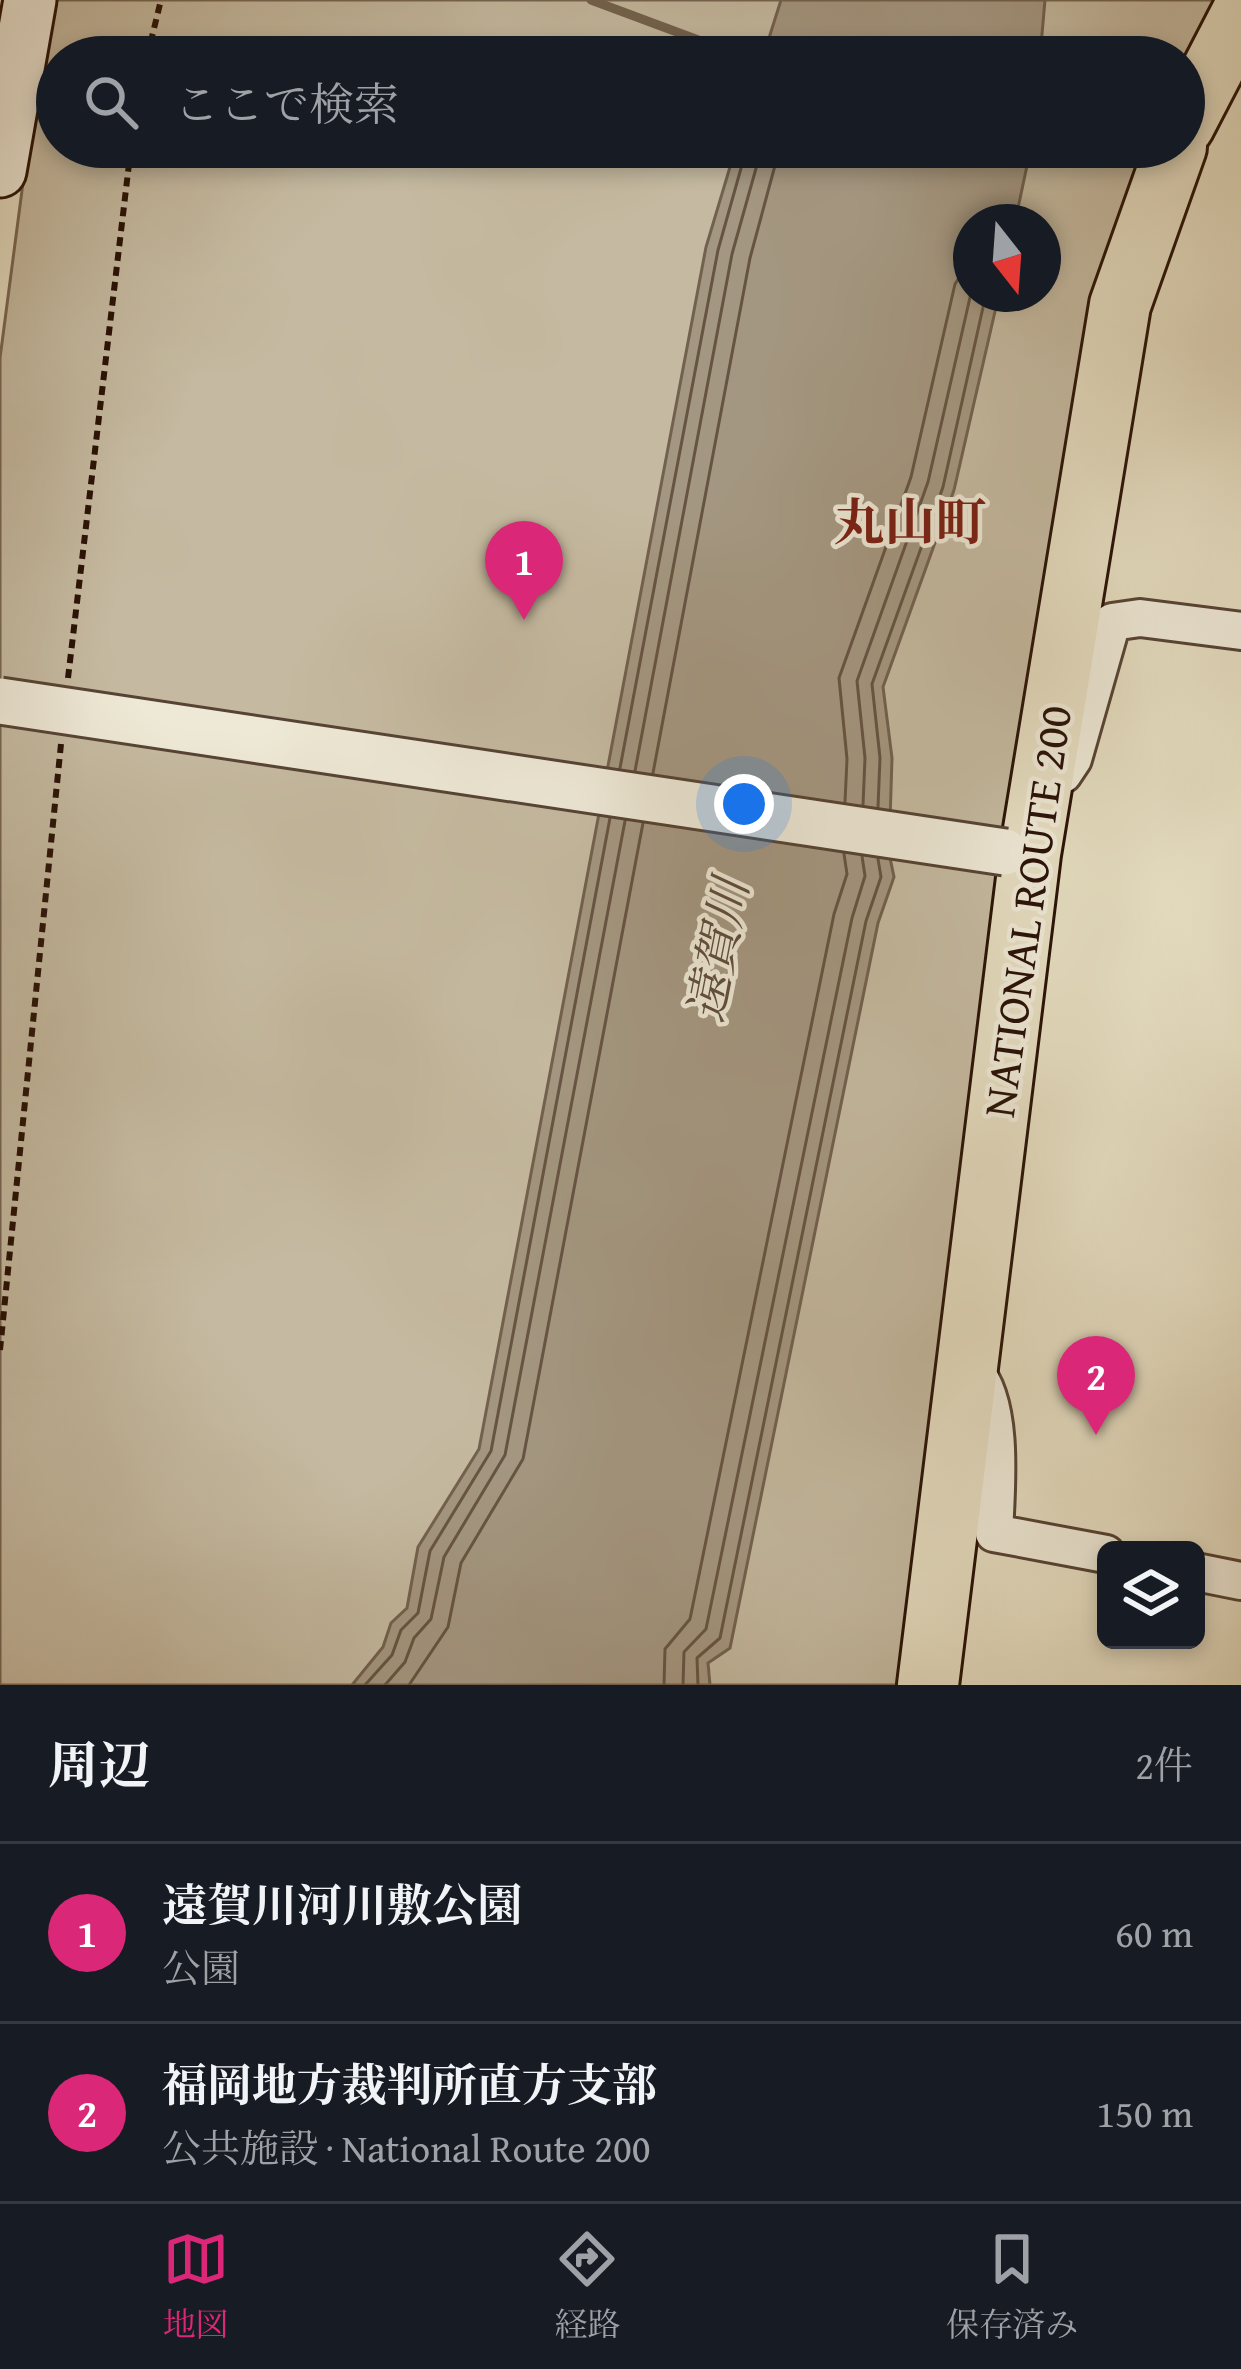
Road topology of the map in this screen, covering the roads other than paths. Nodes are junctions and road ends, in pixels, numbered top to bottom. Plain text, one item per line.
1 (31, 0) edge
2 (1241, 15) edge
3 (1205, 84) edge
4 (1169, 168) edge
5 (0, 171) edge
6 (1241, 631) edge
7 (0, 701) edge
8 (1042, 781) junction
9 (1005, 852) dead end
10 (965, 1366) junction
11 (1097, 1552) edge
12 (1205, 1574) edge
13 (1241, 1581) edge
14 (928, 1685) edge

1 - 5 main road
2 - 3 highway
4 - 8 highway, NATIONAL ROUTE 200
6 - 8 street
7 - 9 street, bridge
8 - 10 highway, NATIONAL ROUTE 200
10 - 11 street
10 - 14 highway, NATIONAL ROUTE 200
12 - 13 street

